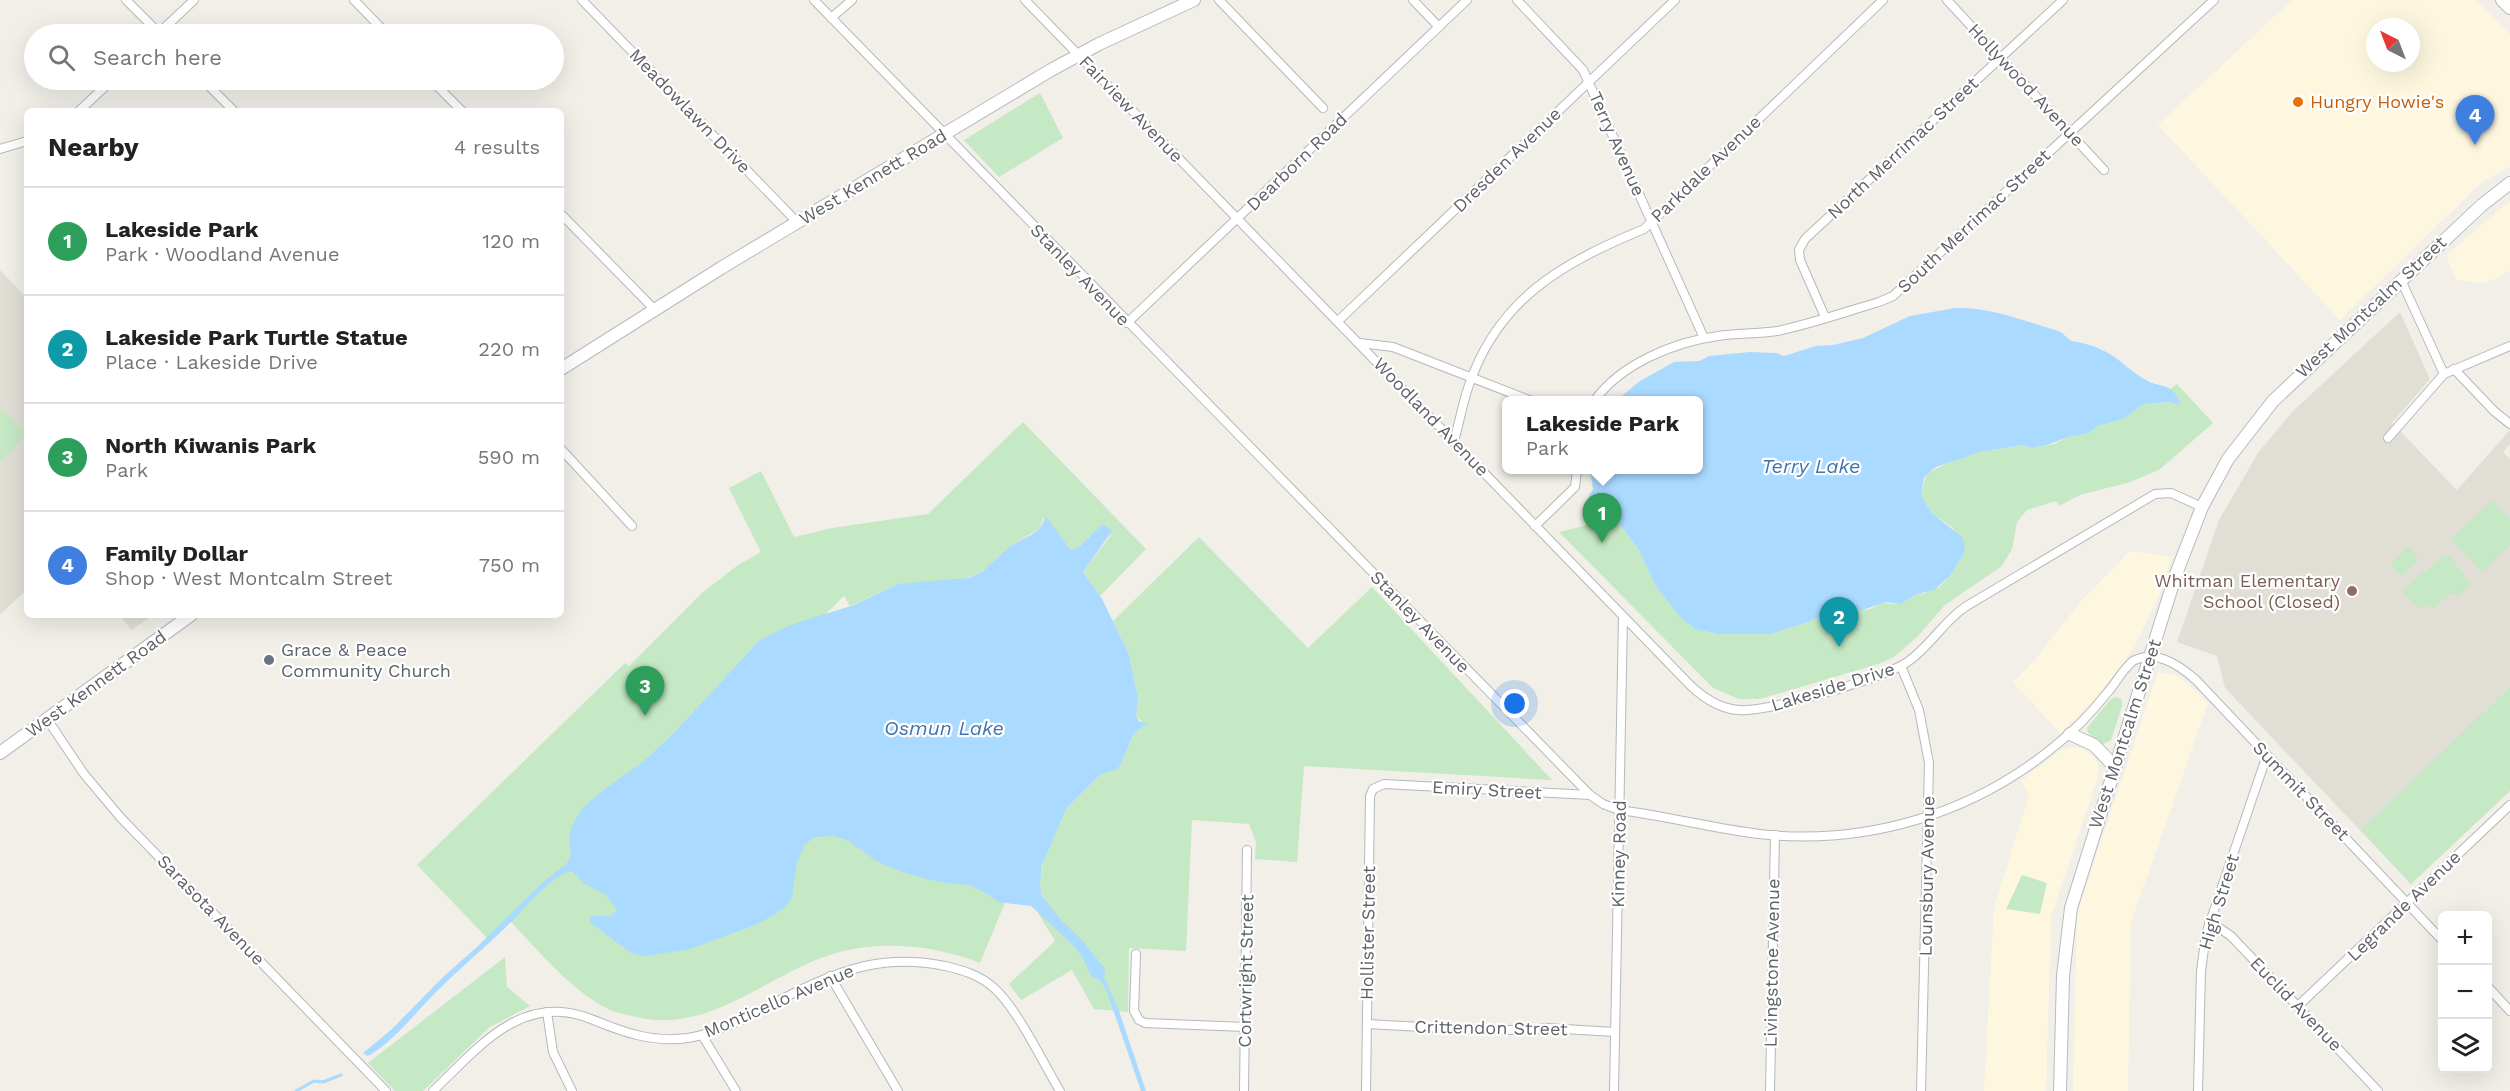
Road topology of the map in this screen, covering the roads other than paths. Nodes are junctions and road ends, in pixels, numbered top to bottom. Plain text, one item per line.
1 (126, 0) edge
2 (194, 0) edge
3 (354, 0) edge
4 (582, 0) edge
5 (814, 0) edge
6 (852, 0) edge
7 (1025, 0) edge
8 (1194, 0) edge
9 (1219, 0) edge
10 (1413, 0) edge
11 (1467, 0) edge
12 (1517, 0) edge
13 (1675, 0) edge
14 (1882, 0) edge
15 (1947, 0) edge
16 (2063, 0) edge
17 (2214, 0) edge
18 (2502, 0) edge
19 (2510, 8) edge
20 (831, 18) junction
21 (149, 24) edge
22 (169, 24) edge
23 (377, 24) edge
24 (1438, 27) junction
25 (1077, 55) junction
26 (2001, 57) junction
27 (1589, 82) junction
28 (101, 90) edge
29 (213, 90) edge
30 (441, 90) edge
31 (82, 108) edge
32 (231, 108) edge
33 (459, 108) edge
34 (1323, 108) dead end
35 (2070, 133) junction
36 (944, 134) junction
37 (24, 142) edge
38 (0, 149) edge
39 (2104, 170) dead end
40 (2510, 183) edge
41 (564, 217) edge
42 (1238, 218) junction
43 (1651, 221) junction
44 (797, 222) junction
45 (2401, 280) junction
46 (654, 309) junction
47 (1825, 318) junction
48 (1338, 321) junction
49 (1127, 323) junction
50 (1704, 338) junction
51 (1360, 344) junction
52 (2510, 346) edge
53 (564, 367) edge
54 (2454, 369) junction
55 (2444, 374) junction
56 (1472, 378) junction
57 (1519, 396) edge
58 (1598, 396) edge
59 (2510, 424) edge
60 (2388, 438) dead end
61 (1454, 441) junction
62 (564, 452) edge
63 (1577, 474) edge
64 (2202, 507) junction
65 (632, 526) dead end
66 (1535, 526) junction
67 (1623, 616) junction
68 (187, 618) edge
69 (2150, 656) junction
70 (1901, 666) junction
71 (47, 719) junction
72 (2070, 734) junction
73 (0, 753) edge
74 (2267, 755) junction
75 (2114, 766) junction
76 (1384, 784) joint
77 (1590, 795) junction
78 (2510, 805) edge
79 (1619, 810) junction
80 (1928, 817) junction
81 (1775, 835) junction
82 (1247, 850) dead end
83 (2407, 903) junction
84 (2209, 921) junction
85 (2438, 936) edge
86 (1136, 954) dead end
87 (830, 976) junction
88 (2492, 992) edge
89 (2298, 1006) junction
90 (2510, 1011) edge
91 (547, 1012) junction
92 (1367, 1024) junction
93 (1245, 1027) junction
94 (1615, 1032) junction
95 (702, 1035) junction
96 (386, 1091) edge
97 (433, 1091) edge
98 (572, 1091) edge
99 (735, 1091) edge
100 (898, 1091) edge
101 (1059, 1091) edge
102 (1244, 1091) edge
103 (1366, 1091) edge
104 (1614, 1091) edge
105 (1770, 1091) edge
106 (1921, 1091) edge
107 (2060, 1091) edge
108 (2198, 1091) edge
109 (2379, 1091) edge

1 - 21 street
2 - 22 street
3 - 23 street
4 - 44 street, Meadowlawn Drive
5 - 20 street, Stanley Avenue
6 - 20 street
7 - 25 street, Fairview Avenue
8 - 25 main road, West Kennett Road
9 - 34 street
10 - 24 street
11 - 24 street, Dearborn Road
12 - 27 street, Terry Avenue
13 - 27 street, Dresden Avenue
14 - 43 street, Parkdale Avenue
15 - 26 street, Hollywood Avenue
16 - 26 street, North Merrimac Street
17 - 35 street, South Merrimac Street
18 - 19 main road
20 - 36 street, Stanley Avenue
24 - 42 street, Dearborn Road
25 - 36 main road, West Kennett Road
25 - 42 street, Fairview Avenue
26 - 35 street, Hollywood Avenue
26 - 47 street, North Merrimac Street
27 - 43 street, Terry Avenue
27 - 48 street, Dresden Avenue
28 - 31 street
29 - 32 street
30 - 33 street
35 - 39 street, Hollywood Avenue
35 - 47 street, South Merrimac Street
36 - 44 main road, West Kennett Road
36 - 49 street, Stanley Avenue
37 - 38 street
40 - 45 main road, West Montcalm Street
41 - 46 street
42 - 48 street, Woodland Avenue
42 - 49 street, Dearborn Road
43 - 50 street, Terry Avenue
43 - 56 street, Parkdale Avenue
44 - 46 main road, West Kennett Road
45 - 55 street
45 - 64 main road, West Montcalm Street
46 - 53 main road, West Kennett Road
47 - 50 street, South Merrimac Street
48 - 51 street, Woodland Avenue
49 - 77 street, Stanley Avenue
50 - 58 street, South Merrimac Street
51 - 56 street
51 - 61 street, Woodland Avenue
52 - 54 street
54 - 55 street
54 - 59 street
55 - 60 street
56 - 57 street
56 - 61 street, Parkdale Avenue
61 - 66 street, Woodland Avenue
62 - 65 street
63 - 66 street
64 - 69 main road, West Montcalm Street
64 - 70 street, Lakeside Drive
66 - 67 street, Woodland Avenue
67 - 70 street, Lakeside Drive
67 - 79 street, Kinney Road
68 - 71 main road, West Kennett Road
69 - 72 street, Stanley Avenue
69 - 74 street, Summit Street
69 - 75 main road, West Montcalm Street
70 - 80 street, Lounsbury Avenue
71 - 73 main road, West Kennett Road
71 - 96 street, Sarasota Avenue
72 - 75 main road
72 - 80 street, Stanley Avenue
74 - 83 street, Summit Street
74 - 84 street, High Street
75 - 107 main road, West Montcalm Street
76 - 77 street, Emiry Street
76 - 92 street, Hollister Street
77 - 79 street, Stanley Avenue
78 - 83 street, Legrande Avenue
79 - 81 street, Stanley Avenue
79 - 94 street, Kinney Road
80 - 81 street, Stanley Avenue
80 - 106 street, Lounsbury Avenue
81 - 105 street, Livingstone Avenue
82 - 93 street, Cortwright Street
83 - 85 street, Summit Street
83 - 89 street, Legrande Avenue
84 - 89 street, Euclid Avenue
84 - 108 street, High Street
86 - 93 street
87 - 95 street, Monticello Avenue
87 - 100 street
87 - 101 street, Monticello Avenue
88 - 90 street
89 - 109 street, Euclid Avenue
91 - 95 street, Monticello Avenue
91 - 97 street
91 - 98 street
92 - 94 street, Crittendon Street
92 - 103 street, Hollister Street
93 - 102 street, Cortwright Street
94 - 104 street, Kinney Road
95 - 99 street

